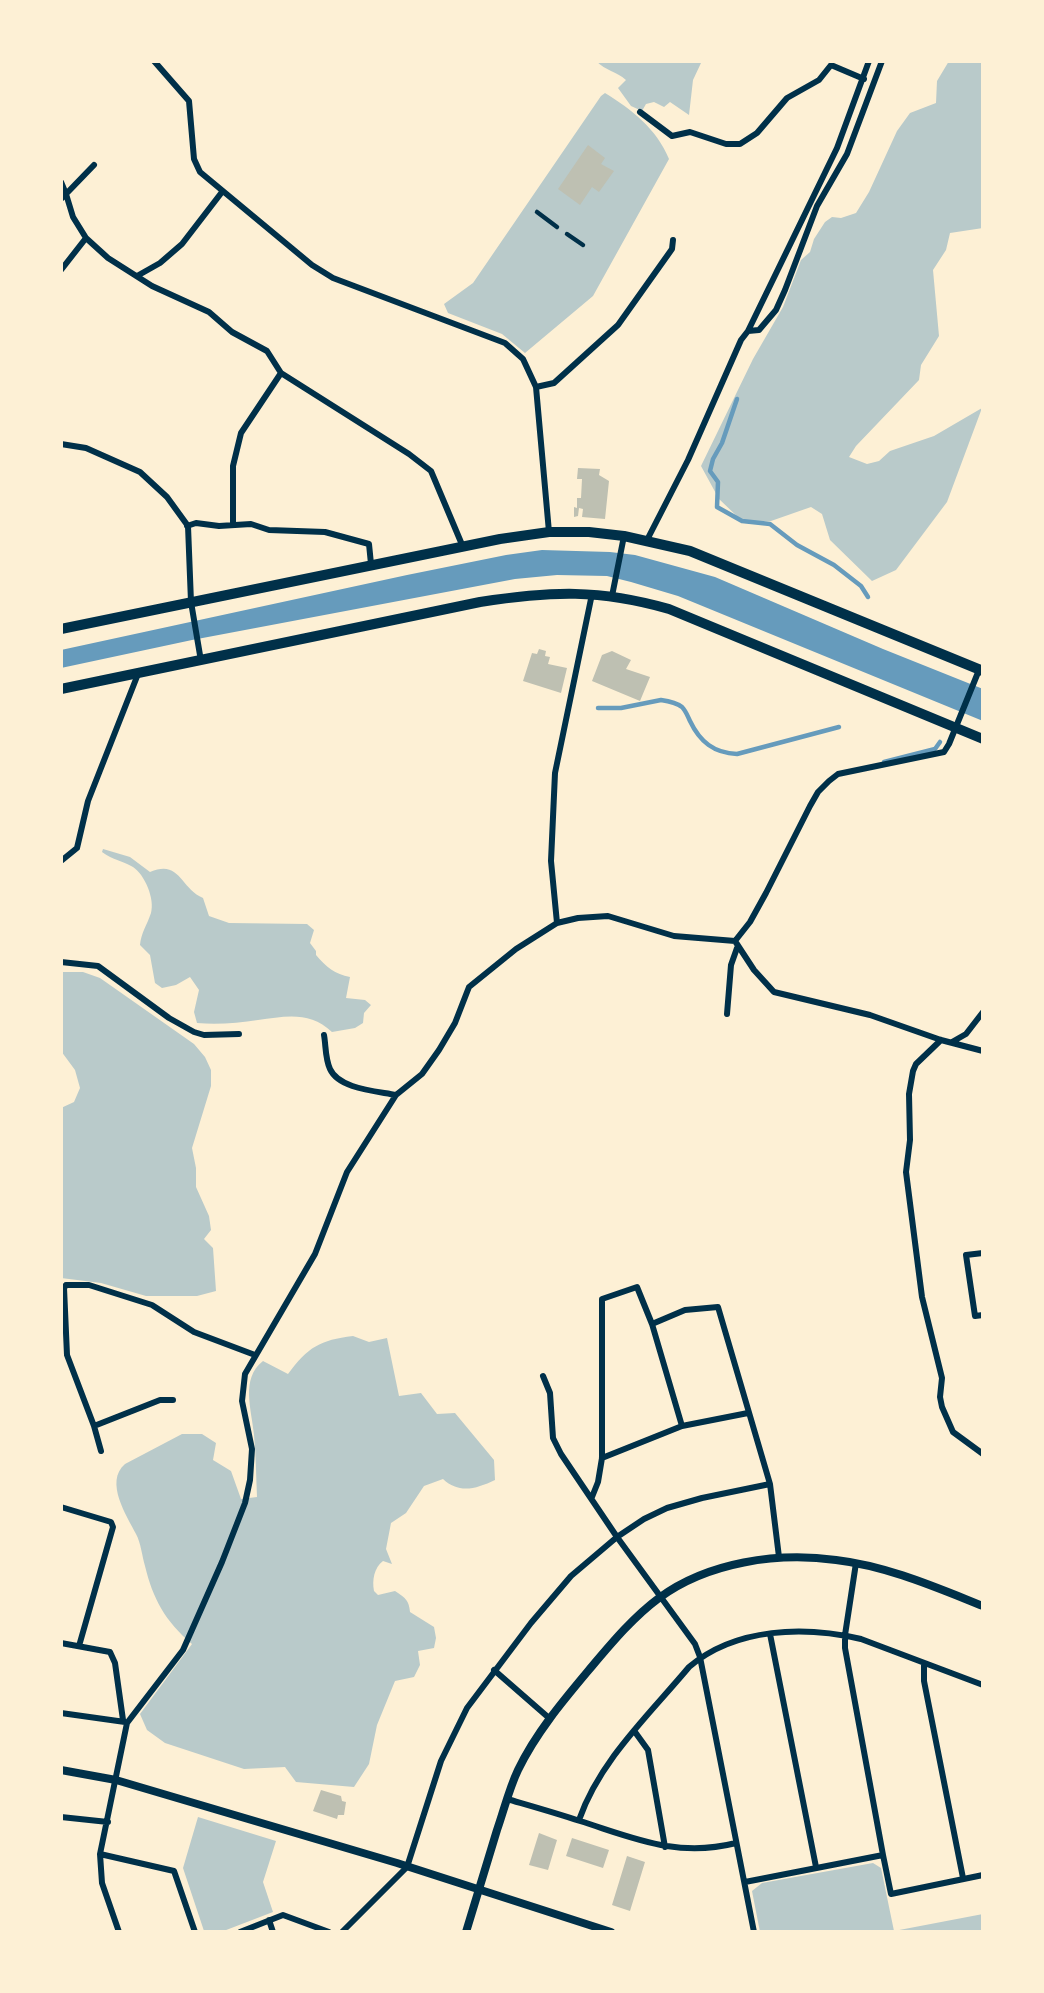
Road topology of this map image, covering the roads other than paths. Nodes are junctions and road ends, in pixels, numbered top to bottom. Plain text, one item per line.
1 (869, 61) edge
2 (882, 61) edge
3 (156, 62) edge
4 (864, 79) junction
5 (640, 112) dead end
6 (94, 165) dead end
7 (61, 182) edge
8 (222, 192) junction
9 (64, 196) edge
10 (537, 212) dead end
11 (557, 227) dead end
12 (567, 234) dead end
13 (86, 239) junction
14 (673, 240) dead end
15 (583, 245) dead end
16 (61, 270) edge
17 (137, 276) junction
18 (748, 331) junction
19 (281, 373) junction
20 (536, 387) junction
21 (61, 444) edge
22 (233, 524) junction
23 (187, 526) junction
24 (549, 532) junction
25 (624, 536) junction
26 (646, 542) junction
27 (463, 547) junction
28 (371, 565) junction
29 (592, 593) junction
30 (612, 596) junction
31 (191, 602) junction
32 (61, 629) edge
33 (201, 661) junction
34 (981, 670) edge
35 (138, 674) junction
36 (61, 689) edge
37 (955, 729) junction
38 (983, 739) edge
39 (61, 861) edge
40 (557, 923) junction
41 (736, 944) junction
42 (61, 962) edge
43 (983, 1012) edge
44 (727, 1014) dead end
45 (239, 1034) dead end
46 (324, 1035) dead end
47 (942, 1040) junction
48 (952, 1042) junction
49 (983, 1051) edge
50 (396, 1096) junction
51 (983, 1253) edge
52 (983, 1315) edge
53 (652, 1325) junction
54 (255, 1354) junction
55 (64, 1356) edge
56 (543, 1376) dead end
57 (173, 1400) dead end
58 (748, 1413) junction
59 (94, 1426) junction
60 (682, 1426) junction
61 (101, 1451) dead end
62 (983, 1454) edge
63 (602, 1458) junction
64 (770, 1484) junction
65 (592, 1497) junction
66 (61, 1507) edge
67 (617, 1537) junction
68 (779, 1557) junction
69 (856, 1563) junction
70 (661, 1597) junction
71 (982, 1603) edge
72 (770, 1633) junction
73 (845, 1635) junction
74 (61, 1643) edge
75 (79, 1646) junction
76 (700, 1657) junction
77 (924, 1663) junction
78 (494, 1670) junction
79 (983, 1685) edge
80 (61, 1713) edge
81 (549, 1718) junction
82 (125, 1722) junction
83 (635, 1732) junction
84 (61, 1770) edge
85 (116, 1780) junction
86 (508, 1799) junction
87 (61, 1817) edge
88 (579, 1820) junction
89 (108, 1822) junction
90 (736, 1843) junction
91 (665, 1847) junction
92 (100, 1854) junction
93 (883, 1855) junction
94 (407, 1867) junction
95 (816, 1867) junction
96 (983, 1875) edge
97 (963, 1878) junction
98 (745, 1882) junction
99 (479, 1889) junction
100 (269, 1920) junction
101 (119, 1932) edge
102 (195, 1932) edge
103 (240, 1932) edge
104 (273, 1932) edge
105 (329, 1932) edge
106 (342, 1932) edge
107 (466, 1932) edge
108 (611, 1932) edge
109 (754, 1932) edge

1 - 4 street
2 - 18 street
3 - 8 street
4 - 5 street
4 - 18 street
6 - 9 street
7 - 9 street
8 - 17 street
8 - 20 street
9 - 13 street
10 - 11 street
12 - 15 street
13 - 16 street
13 - 17 street
14 - 20 street
17 - 19 street
18 - 26 street
19 - 22 street
19 - 27 street
20 - 24 street
21 - 23 street
22 - 23 street
22 - 28 street
23 - 31 street
24 - 25 main road
24 - 27 main road
25 - 26 main road
25 - 30 street
26 - 34 main road
27 - 28 main road
28 - 31 main road
29 - 30 main road
29 - 33 main road
29 - 40 street
30 - 37 main road
31 - 32 main road
31 - 33 street
33 - 35 main road
34 - 37 street
35 - 36 main road
35 - 39 street
37 - 38 main road
37 - 41 street
40 - 41 street
40 - 50 street
41 - 44 street
41 - 47 street
42 - 45 street
43 - 48 street
46 - 50 street
47 - 48 street
47 - 62 street
48 - 49 street
50 - 54 street
51 - 52 street
53 - 58 street
53 - 60 street
53 - 63 street
54 - 55 street
54 - 82 street
55 - 59 street
56 - 65 street
57 - 59 street
58 - 60 street
58 - 64 street
59 - 61 street
60 - 63 street
63 - 65 street
64 - 67 street
64 - 68 street
65 - 67 street
66 - 75 street
67 - 70 street
67 - 78 street
68 - 69 street
68 - 70 street
69 - 71 street
69 - 73 street
70 - 76 street
70 - 81 street
72 - 73 street
72 - 76 street
72 - 95 street
73 - 77 street
73 - 93 street
74 - 75 street
75 - 82 street
76 - 83 street
76 - 90 street
77 - 79 street
77 - 97 street
78 - 81 street
78 - 94 street
80 - 82 street
81 - 86 street
82 - 85 street
83 - 88 street
83 - 91 street
84 - 85 street
85 - 89 street
85 - 94 street
86 - 88 street
86 - 99 street
87 - 89 street
88 - 91 street
89 - 92 street
90 - 91 street
90 - 98 street
92 - 101 street
92 - 102 street
93 - 95 street
93 - 97 street
94 - 99 street
94 - 106 street
95 - 98 street
96 - 97 street
98 - 109 street
99 - 107 street
99 - 108 street
100 - 103 street
100 - 104 street
100 - 105 street

